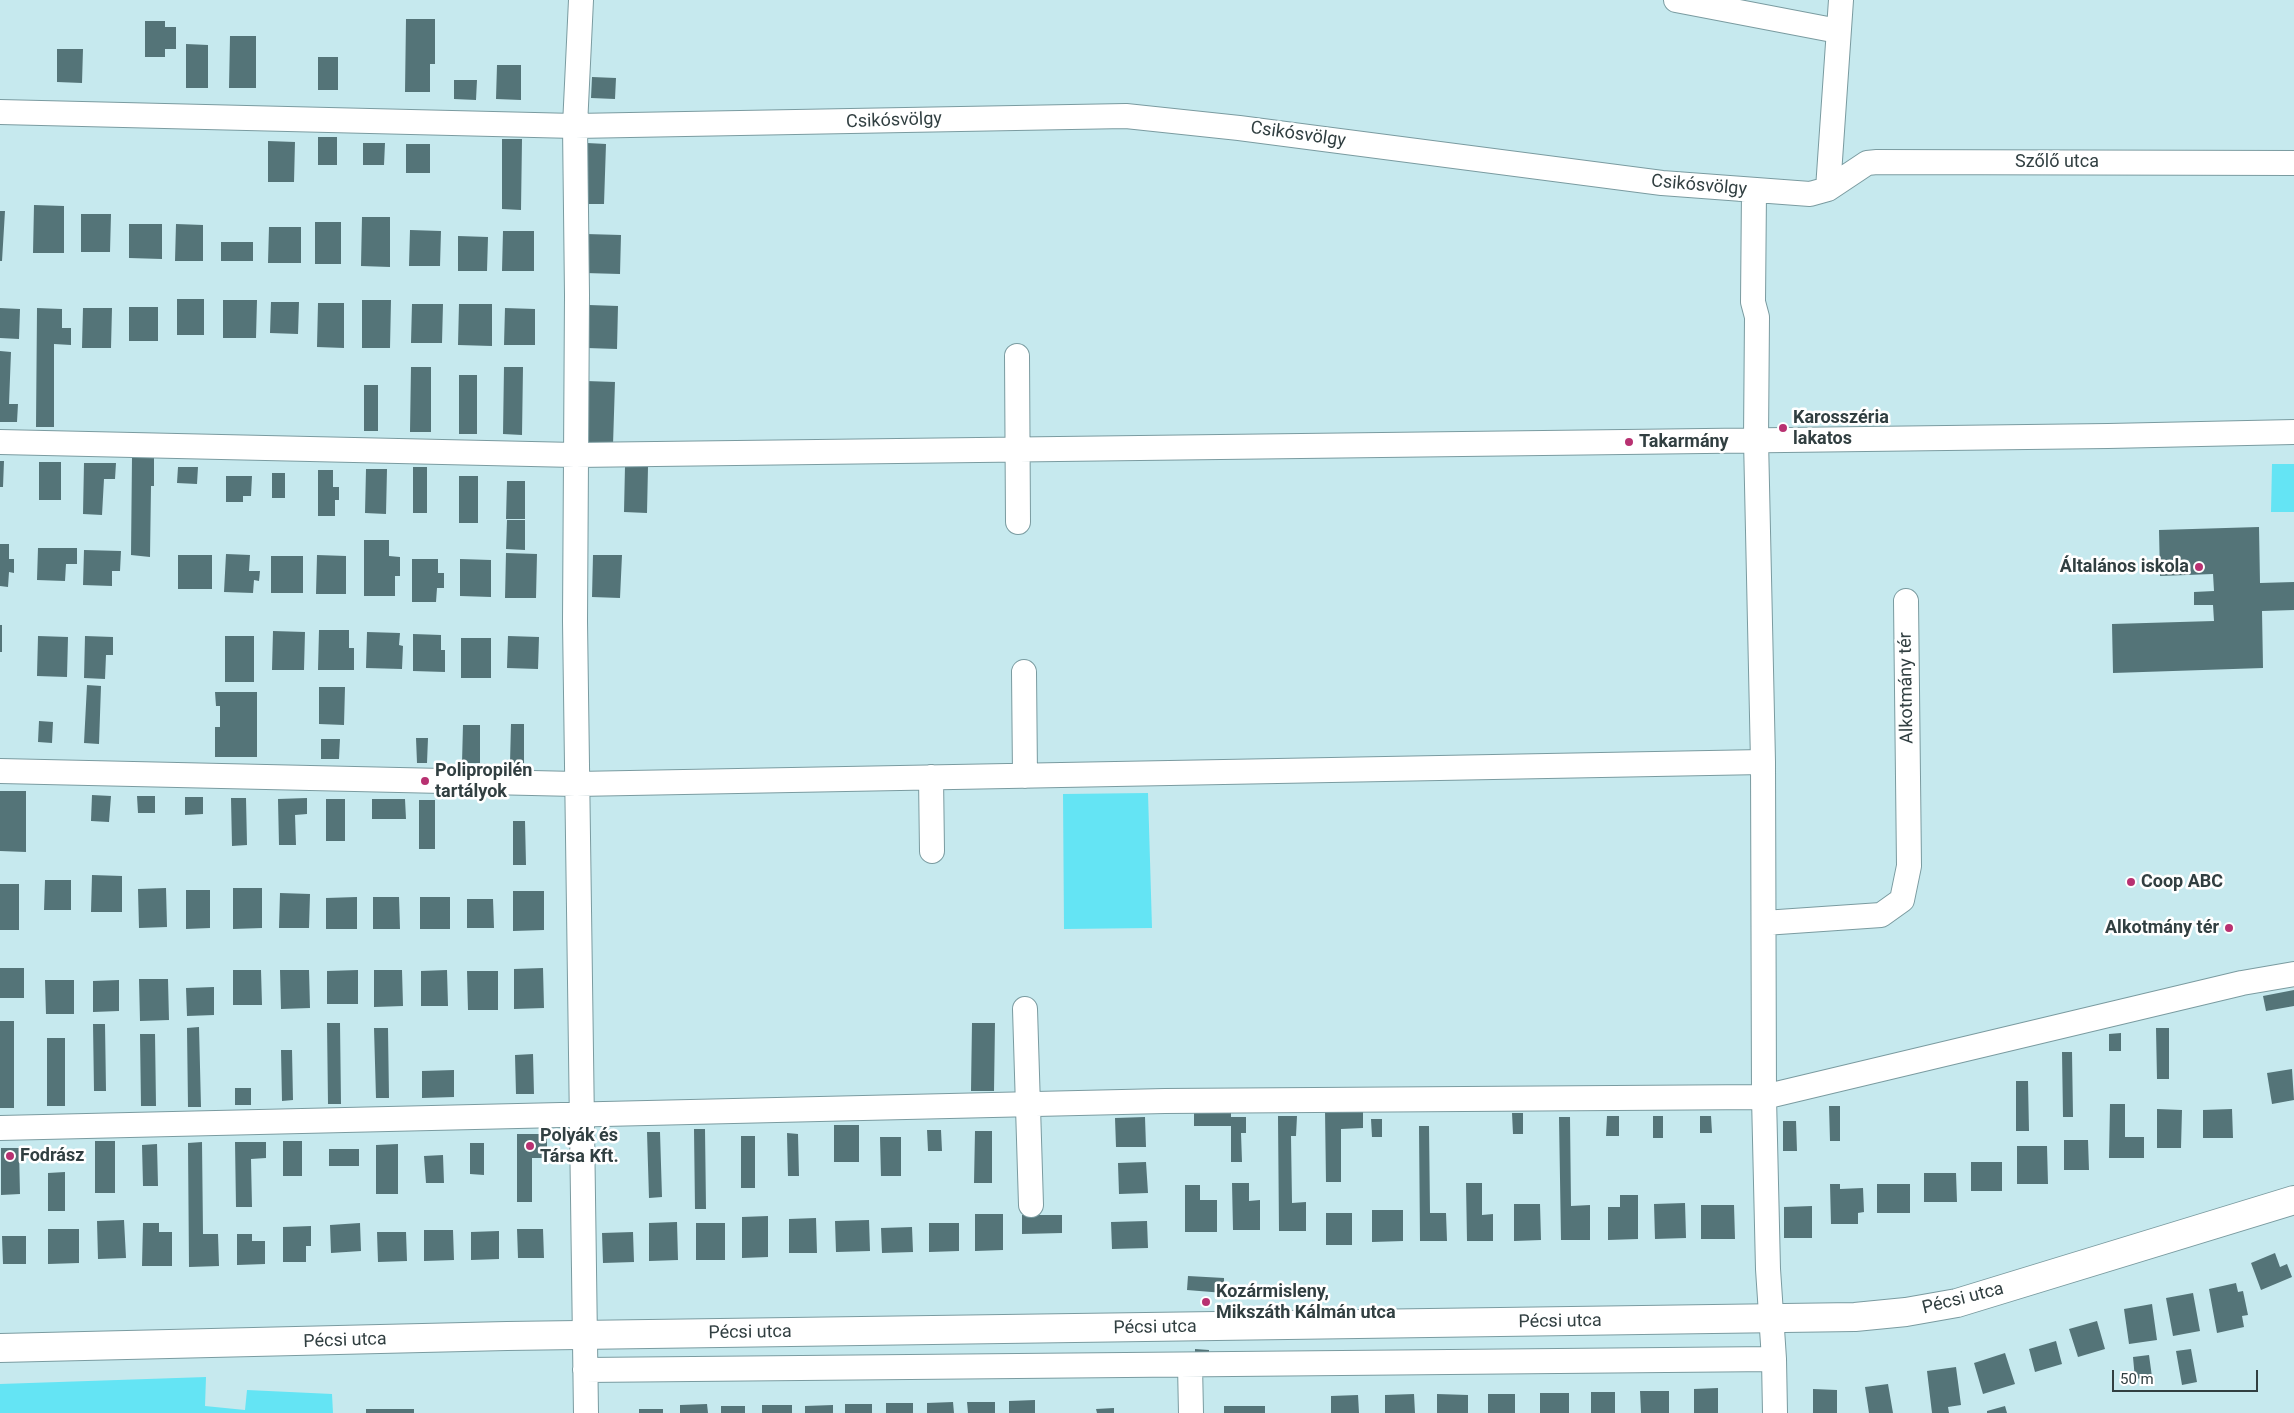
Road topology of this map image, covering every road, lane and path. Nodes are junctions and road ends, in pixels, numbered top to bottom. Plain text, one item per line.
1 (581, 0) edge
2 (1676, 0) edge
3 (1841, 0) edge
4 (1838, 31) junction
5 (0, 112) edge
6 (575, 126) junction
7 (2294, 163) edge
8 (1828, 189) junction
9 (1754, 191) junction
10 (1017, 356) dead end
11 (2294, 432) edge
12 (1756, 439) junction
13 (0, 442) edge
14 (1016, 449) junction
15 (575, 455) junction
16 (1018, 522) dead end
17 (1906, 601) dead end
18 (1024, 672) dead end
19 (1763, 762) junction
20 (0, 771) edge
21 (1025, 776) junction
22 (931, 777) junction
23 (576, 784) junction
24 (932, 851) dead end
25 (1764, 923) junction
26 (2294, 974) edge
27 (1025, 1009) dead end
28 (1764, 1097) junction
29 (1028, 1104) junction
30 (580, 1114) junction
31 (0, 1128) edge
32 (2294, 1200) edge
33 (1031, 1205) dead end
34 (1772, 1319) junction
35 (584, 1336) junction
36 (0, 1348) edge
37 (1774, 1359) junction
38 (1190, 1365) junction
39 (585, 1370) junction
40 (586, 1413) edge
41 (1191, 1413) edge
42 (1775, 1413) edge

1 - 6 street
2 - 4 street
3 - 4 street
4 - 8 street
5 - 6 street, Csikósvölgy
6 - 9 street, Csikósvölgy
6 - 15 street
7 - 8 street, Szőlő utca
8 - 9 street, Csikósvölgy
9 - 12 street
10 - 14 street
11 - 12 street
12 - 14 street
12 - 19 street
13 - 15 street
14 - 15 street
14 - 16 street
15 - 23 street
17 - 25 street, Alkotmány tér
18 - 21 street
19 - 21 street
19 - 25 street
20 - 23 street
21 - 22 street
22 - 23 street
22 - 24 street
23 - 30 street
25 - 28 street
26 - 28 street
27 - 29 street
28 - 29 street
28 - 34 street
29 - 30 street
29 - 33 street
30 - 31 street
30 - 35 street
32 - 34 main road, Pécsi utca
34 - 35 main road, Pécsi utca
34 - 37 street
35 - 36 main road, Pécsi utca
35 - 39 street
37 - 38 street
37 - 42 street
38 - 39 street
38 - 41 street
39 - 40 street

